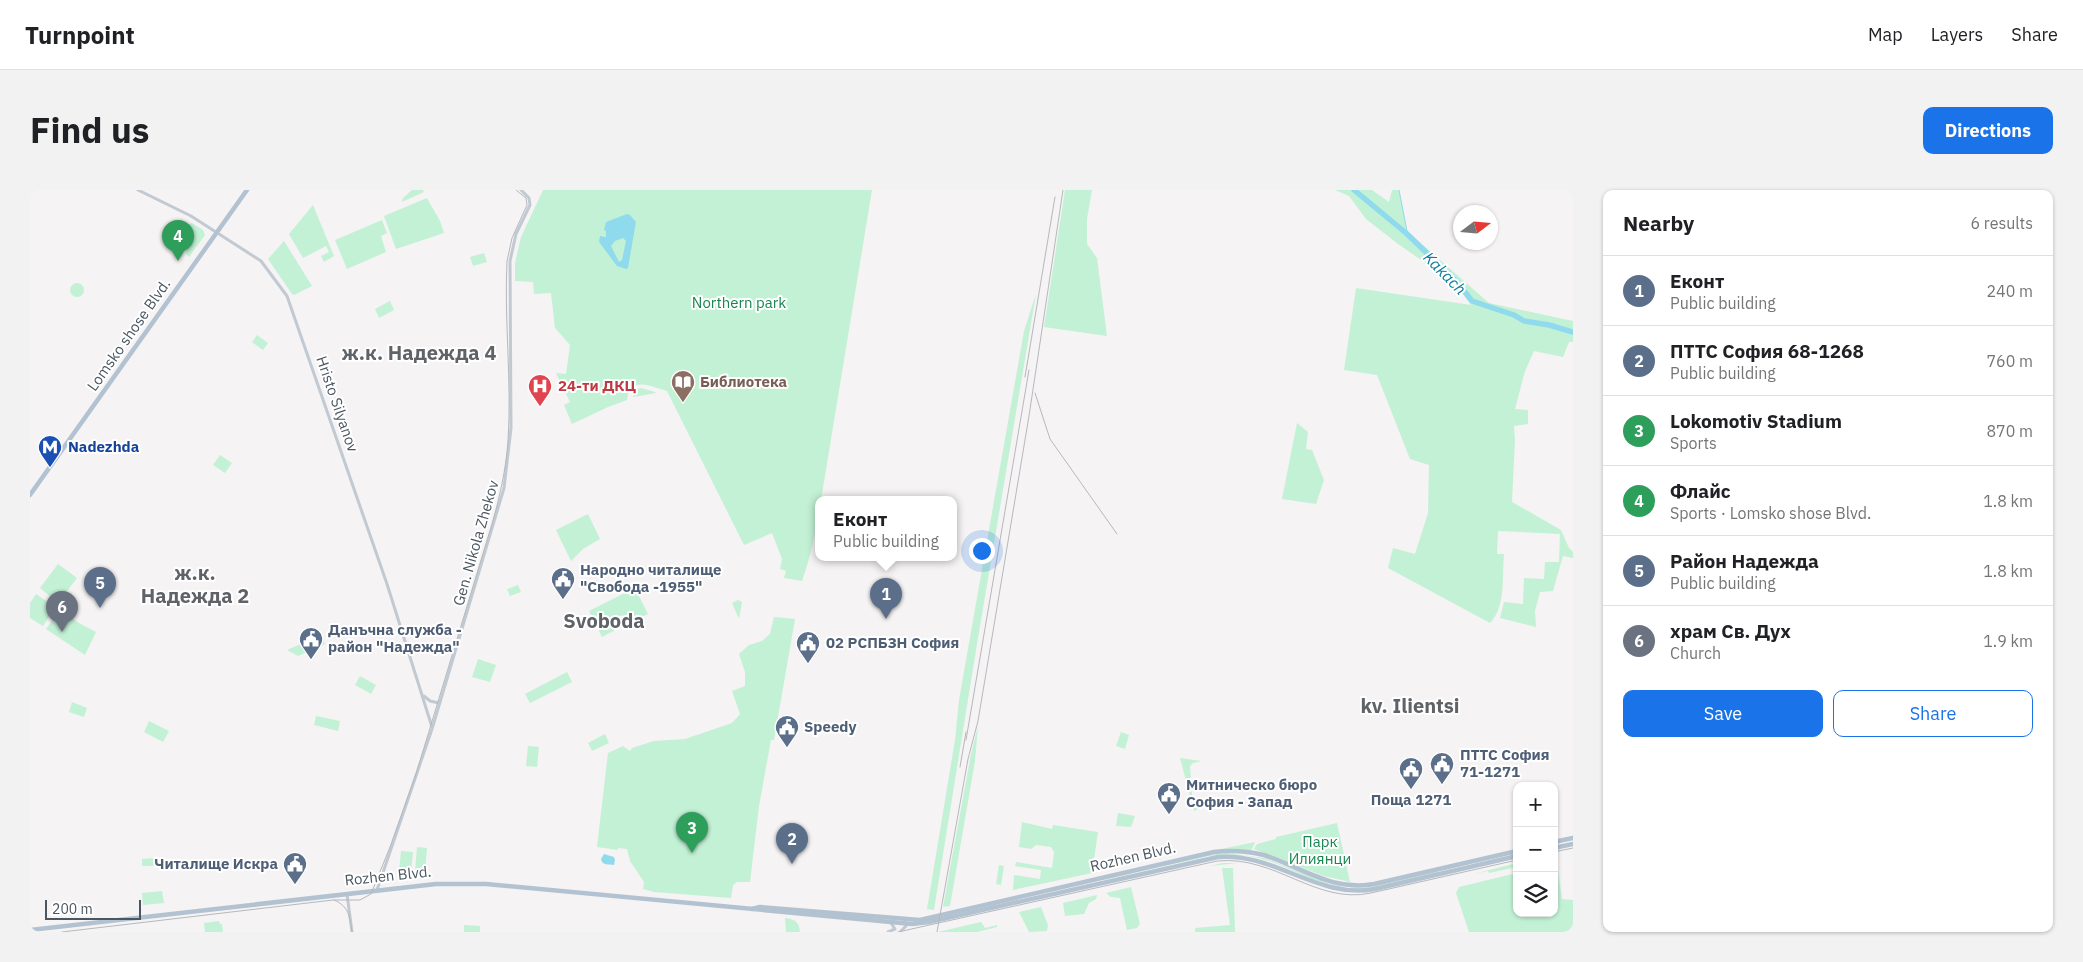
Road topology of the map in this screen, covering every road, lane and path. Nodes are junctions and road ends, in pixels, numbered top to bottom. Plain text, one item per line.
1 (138, 190) edge
2 (247, 190) edge
3 (521, 190) edge
4 (218, 232) junction
5 (30, 495) edge
6 (424, 695) junction
7 (439, 703) junction
8 (432, 728) junction
9 (1573, 838) edge
10 (1558, 841) edge
11 (1573, 844) edge
12 (1558, 847) edge
13 (1513, 852) edge
14 (1513, 857) edge
15 (377, 890) junction
16 (347, 893) junction
17 (750, 909) junction
18 (891, 923) junction
19 (910, 924) junction
20 (30, 930) edge
21 (352, 932) edge
22 (888, 932) edge
23 (900, 932) edge

1 - 4 street, Hristo Silyanov
2 - 4 main road, Lomsko shose Blvd.
3 - 7 street, Gen. Nikola Zhekov
4 - 5 main road, Lomsko shose Blvd.
4 - 6 street, Hristo Silyanov
6 - 7 street
6 - 8 street, Hristo Silyanov
7 - 8 street, Gen. Nikola Zhekov
8 - 15 street, Gen. Nikola Zhekov
9 - 10 main road
11 - 12 main road
13 - 17 main road, Rozhen Blvd.
14 - 19 main road, Rozhen Blvd.
15 - 16 main road, Rozhen Blvd.
15 - 17 main road, Rozhen Blvd.
16 - 20 main road, Rozhen Blvd.
16 - 21 street
17 - 18 main road, Rozhen Blvd.
18 - 19 main road, Rozhen Blvd.
18 - 22 street
19 - 23 street

